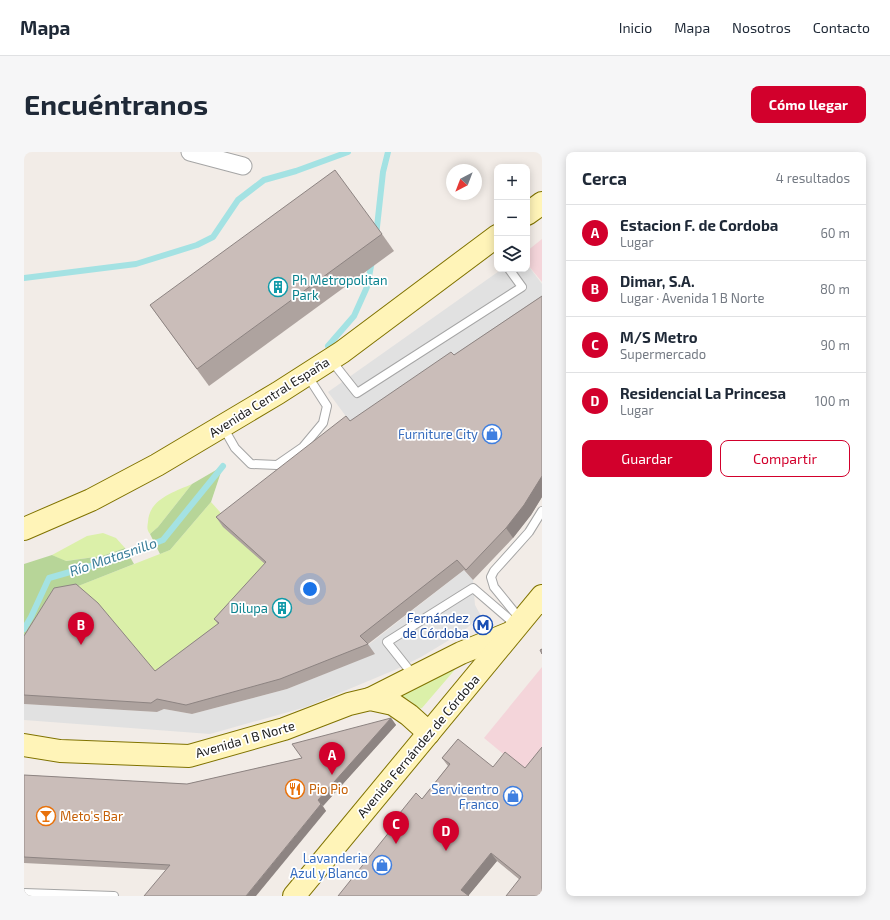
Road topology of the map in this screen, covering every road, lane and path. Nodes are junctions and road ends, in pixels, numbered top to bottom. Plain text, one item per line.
1 (190, 152) edge
2 (243, 166) dead end
3 (542, 203) edge
4 (530, 212) edge
5 (493, 242) edge
6 (511, 272) edge
7 (330, 359) junction
8 (307, 374) junction
9 (222, 427) junction
10 (542, 511) edge
11 (24, 529) edge
12 (542, 596) edge
13 (517, 626) junction
14 (414, 677) junction
15 (370, 699) junction
16 (428, 733) junction
17 (24, 745) edge
18 (24, 893) edge
19 (77, 895) edge
20 (114, 896) edge
21 (294, 896) edge

1 - 2 street
3 - 4 main road
5 - 7 main road, Avenida Central España
6 - 7 lane
7 - 8 main road, Avenida Central España
8 - 9 main road, Avenida Central España
8 - 9 lane
9 - 11 main road, Avenida Central España
10 - 13 lane
12 - 13 main road, Avenida Fernández de Córdoba
13 - 14 main road
13 - 14 lane
13 - 16 main road, Avenida Fernández de Córdoba
14 - 15 main road
15 - 16 main road, Avenida 1 B Norte
15 - 17 main road, Avenida 1 B Norte
16 - 21 main road, Avenida Fernández de Córdoba
18 - 19 lane
19 - 20 lane

